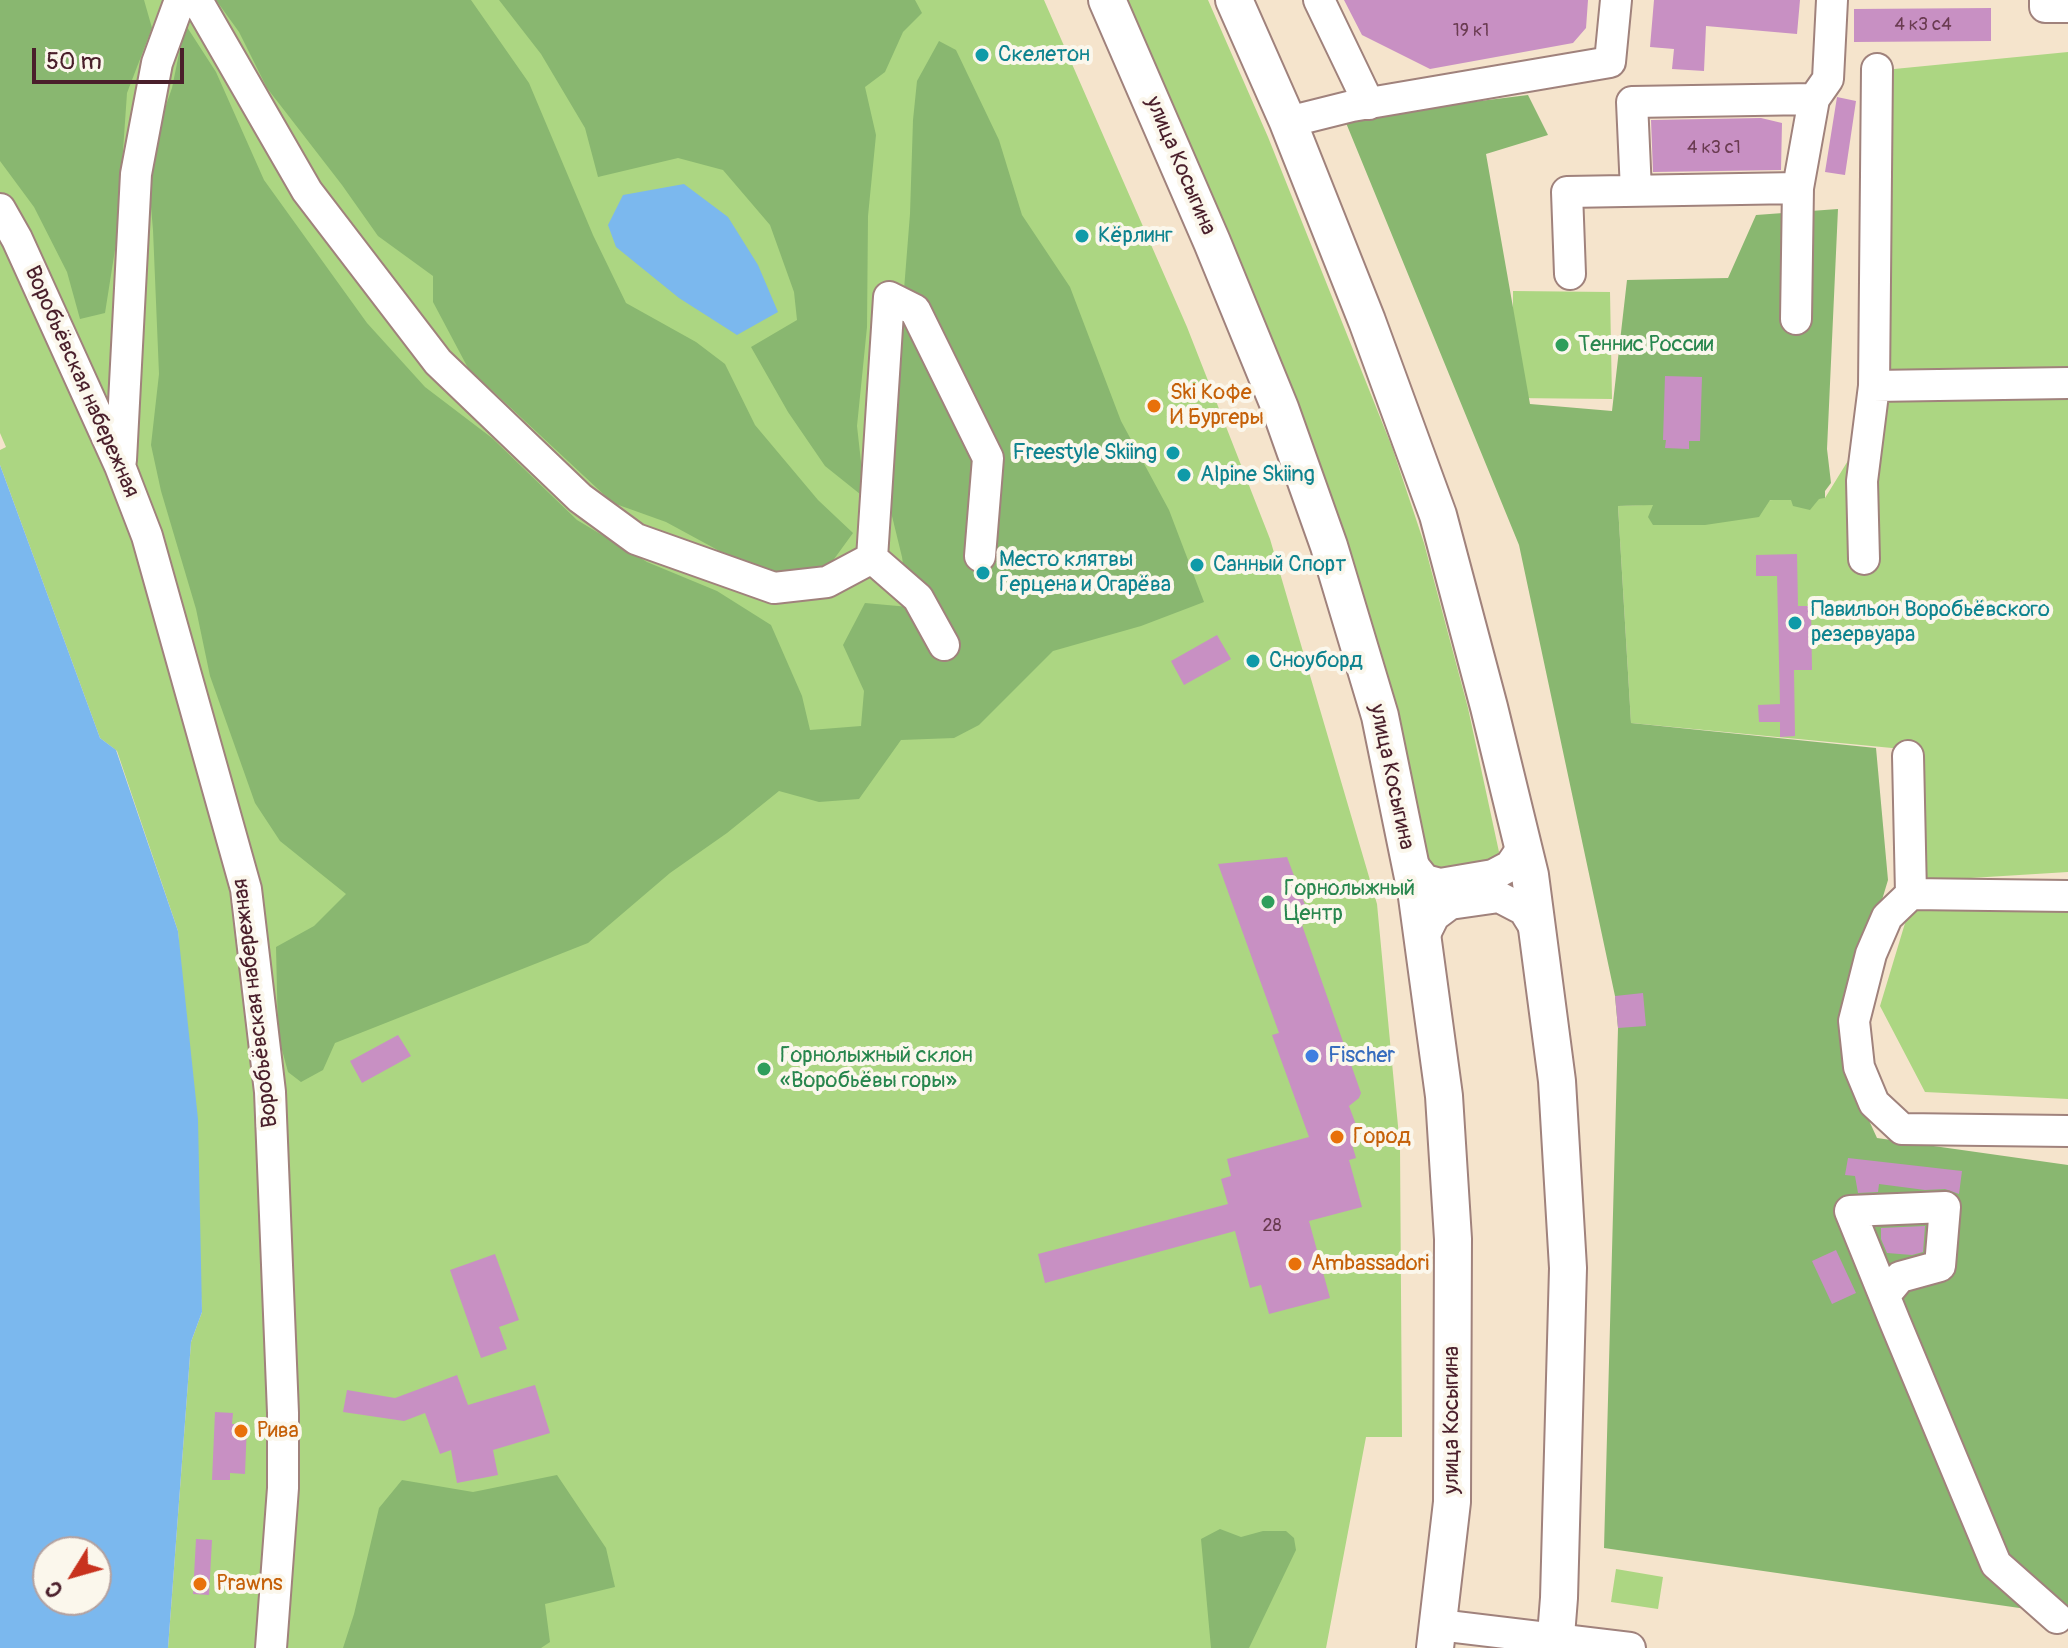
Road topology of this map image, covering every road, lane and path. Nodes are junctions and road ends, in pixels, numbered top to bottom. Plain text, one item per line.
1 (180, 0) edge
2 (193, 0) edge
3 (1107, 0) edge
4 (1234, 0) edge
5 (1319, 0) edge
6 (1616, 0) edge
7 (1832, 0) edge
8 (2045, 0) edge
9 (2068, 7) edge
10 (1877, 69) dead end
11 (1814, 99) junction
12 (1369, 104) junction
13 (1288, 122) junction
14 (1798, 188) junction
15 (1636, 191) junction
16 (0, 209) edge
17 (1570, 274) dead end
18 (1796, 319) dead end
19 (2068, 383) edge
20 (1874, 386) junction
21 (120, 466) junction
22 (980, 556) dead end
23 (872, 558) junction
24 (1864, 559) dead end
25 (944, 645) dead end
26 (1908, 756) dead end
27 (1523, 847) junction
28 (1409, 860) junction
29 (1911, 894) junction
30 (2068, 896) edge
31 (1537, 931) junction
32 (1423, 938) junction
33 (2068, 1131) edge
34 (1885, 1295) dead end
35 (2057, 1618) dead end
36 (1437, 1636) edge
37 (1556, 1643) edge
38 (1613, 1647) edge
39 (271, 1648) edge

1 - 21 street
2 - 23 street
3 - 28 main road, улица Косыгина
4 - 13 main road
5 - 12 street
6 - 12 street
7 - 11 street
8 - 9 street
10 - 20 street
11 - 14 street
11 - 15 street
12 - 13 street
13 - 27 main road
14 - 15 street
14 - 18 street
15 - 17 street
16 - 21 street, Воробьёвская набережная
19 - 20 street
20 - 24 street
21 - 39 street, Воробьёвская набережная
22 - 23 street
23 - 25 street
26 - 29 street
27 - 28 street
27 - 31 main road
28 - 32 main road, улица Косыгина
29 - 30 street
29 - 33 street
31 - 32 street
31 - 37 main road
32 - 36 main road, улица Косыгина
34 - 35 street
36 - 37 street
37 - 38 street

